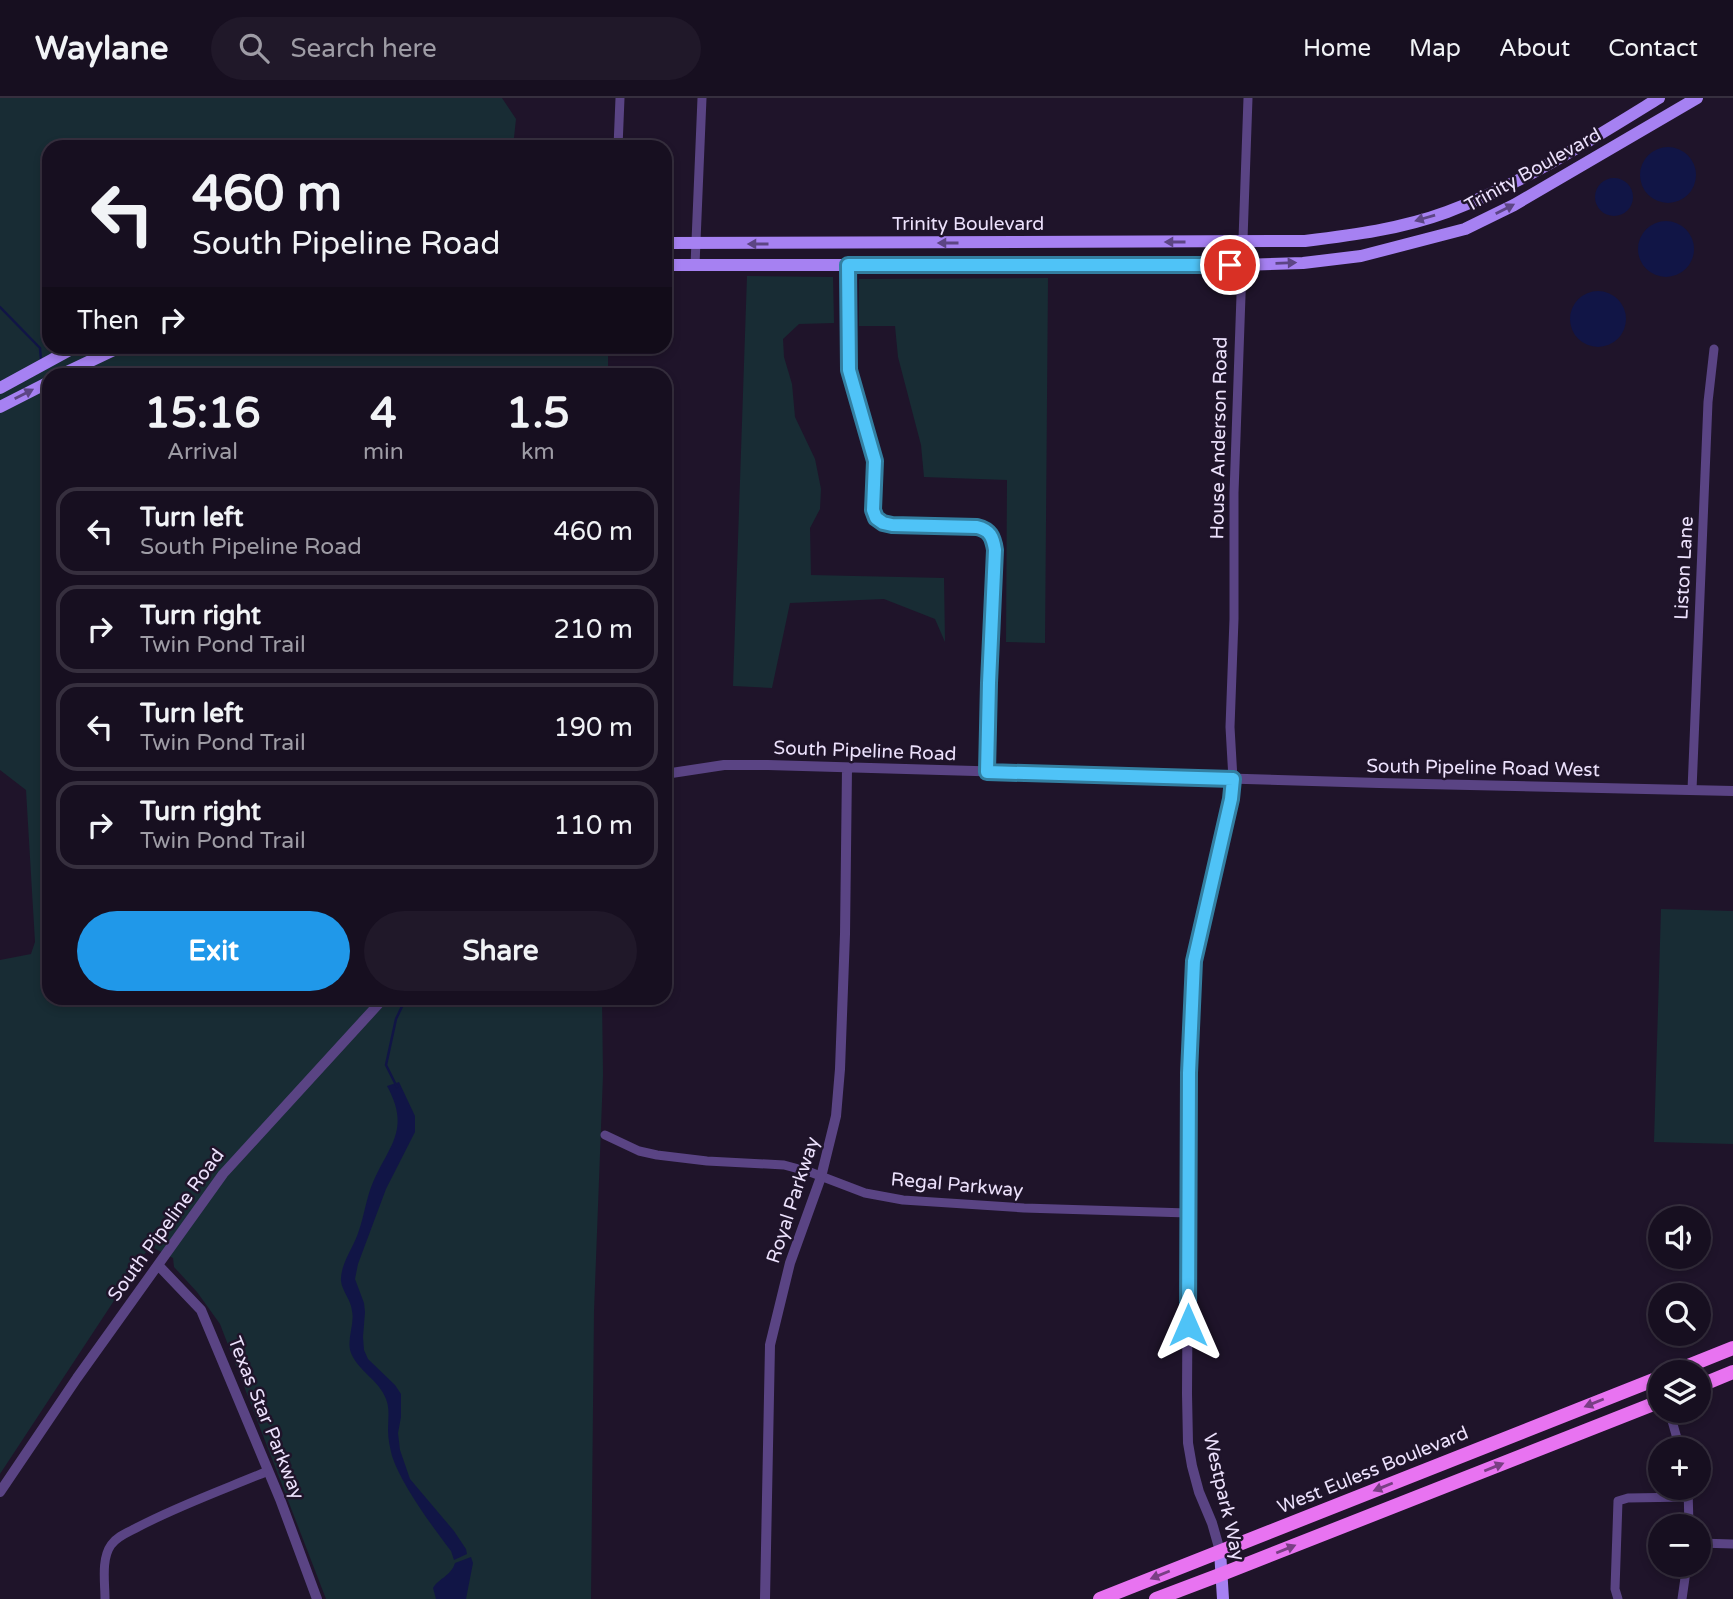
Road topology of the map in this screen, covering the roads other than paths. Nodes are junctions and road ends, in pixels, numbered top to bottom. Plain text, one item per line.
1 (620, 98) edge
2 (702, 98) edge
3 (1248, 98) edge
4 (1659, 98) edge
5 (1697, 98) edge
6 (618, 140) edge
7 (1242, 242) junction
8 (672, 243) edge
9 (696, 244) junction
10 (672, 265) edge
11 (695, 265) junction
12 (848, 265) junction
13 (1241, 265) junction
14 (1714, 349) dead end
15 (62, 354) edge
16 (105, 354) edge
17 (76, 368) edge
18 (42, 386) edge
19 (0, 388) edge
20 (0, 407) edge
21 (847, 768) junction
22 (987, 772) junction
23 (672, 773) edge
24 (1233, 779) junction
25 (1692, 790) junction
26 (1733, 791) edge
27 (377, 1005) edge
28 (605, 1135) dead end
29 (821, 1177) junction
30 (1188, 1213) junction
31 (158, 1265) junction
32 (1733, 1348) edge
33 (1703, 1360) edge
34 (1733, 1372) edge
35 (1711, 1381) edge
36 (1648, 1385) edge
37 (1648, 1406) edge
38 (1530, 1429) junction
39 (1538, 1449) junction
40 (268, 1471) junction
41 (0, 1492) edge
42 (1648, 1496) edge
43 (1711, 1544) edge
44 (1733, 1544) edge
45 (1220, 1551) junction
46 (1222, 1574) junction
47 (1685, 1577) edge
48 (106, 1599) edge
49 (317, 1599) edge
50 (765, 1599) edge
51 (1100, 1599) edge
52 (1156, 1599) edge
53 (1223, 1599) edge
54 (1618, 1599) edge
55 (1682, 1599) edge

1 - 6 street
2 - 9 street
3 - 7 street, House Anderson Road
4 -> 7 main road, Trinity Boulevard
13 -> 5 main road, Trinity Boulevard
7 -> 9 main road, Trinity Boulevard
7 - 13 street, House Anderson Road
8 - 9 main road, Trinity Boulevard
9 - 11 street
10 - 11 main road, Trinity Boulevard
11 - 12 main road, Trinity Boulevard
12 - 13 main road, Trinity Boulevard
12 - 22 street
13 - 24 street, House Anderson Road
14 - 25 street, Liston Lane
15 - 19 main road
16 - 17 main road
20 -> 18 main road
21 - 22 street, South Pipeline Road
21 - 23 street, South Pipeline Road
21 - 29 street, Royal Parkway
22 - 24 street, South Pipeline Road
24 - 25 street, South Pipeline Road West
24 - 30 street, Westpark Way
25 - 26 street, South Pipeline Road West
27 - 31 street, South Pipeline Road
28 - 29 street, Regal Parkway
29 - 30 street, Regal Parkway
29 - 50 street, Royal Parkway
30 - 45 street, Westpark Way
31 - 40 street, Texas Star Parkway
31 - 41 street, South Pipeline Road
32 - 33 main road
34 - 35 main road
36 -> 38 main road, West Euless Boulevard
37 - 39 main road
38 - 39 main road
38 -> 45 main road, West Euless Boulevard
46 -> 39 main road
40 - 48 street
40 - 49 street, Texas Star Parkway
42 - 54 street
43 - 44 street
45 - 46 main road, Westpark Way
45 -> 51 main road, West Euless Boulevard
46 - 52 main road
46 - 53 main road, Westpark Way
47 - 55 street

